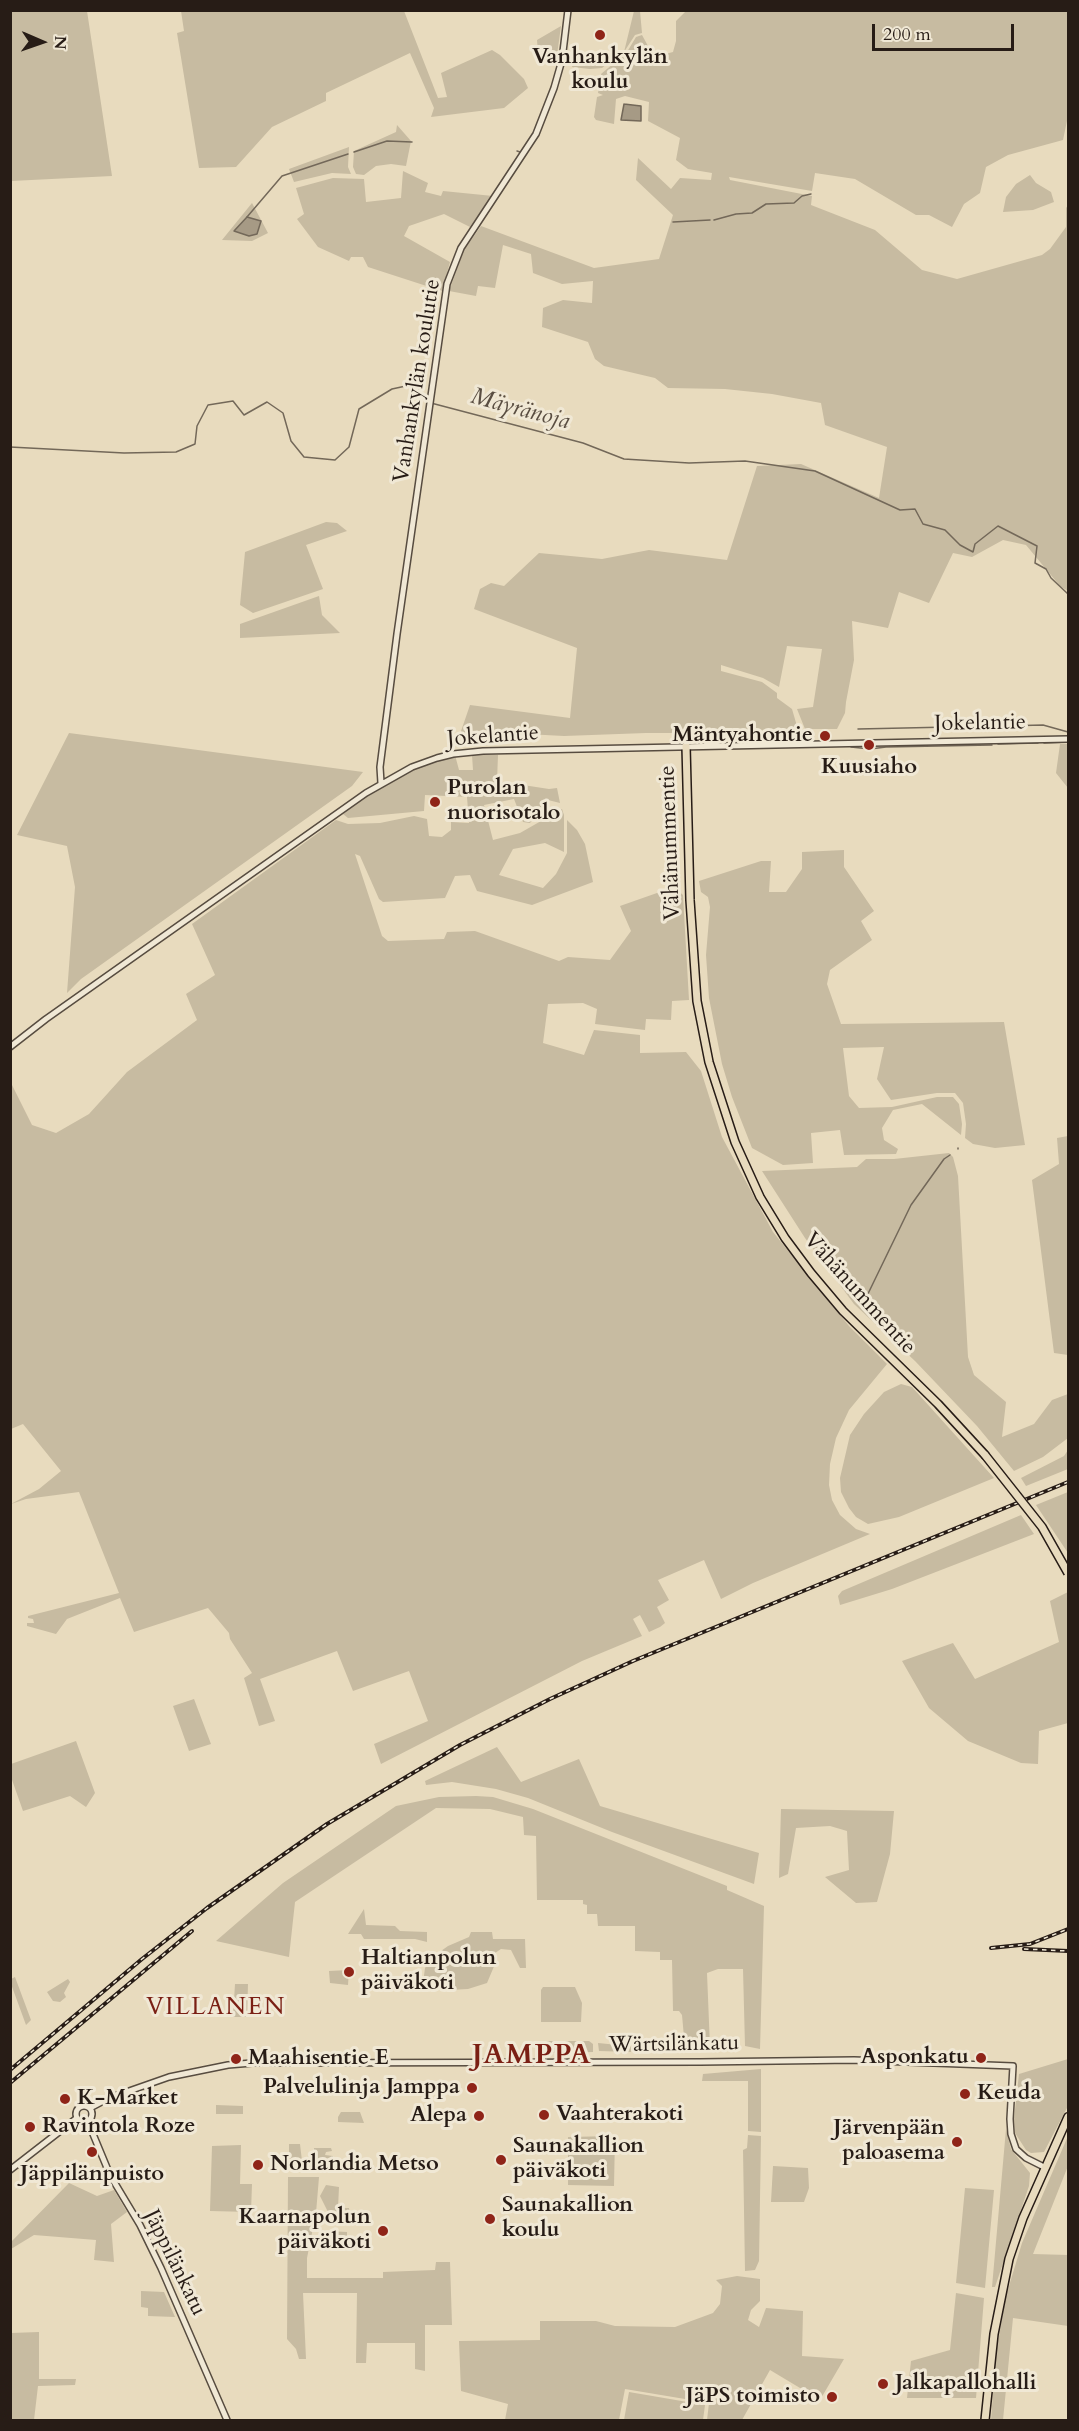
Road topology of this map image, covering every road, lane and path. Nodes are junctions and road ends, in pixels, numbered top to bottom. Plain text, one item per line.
1 (568, 10) edge
2 (1068, 739) edge
3 (687, 746) junction
4 (381, 783) junction
5 (10, 1047) edge
6 (1068, 1573) edge
7 (90, 2108) junction
8 (1068, 2116) edge
9 (77, 2118) junction
10 (88, 2122) junction
11 (1044, 2167) junction
12 (10, 2170) edge
13 (227, 2421) edge
14 (985, 2421) edge

1 - 4 street, Vanhankylän koulutie
2 - 3 street, Jokelantie
3 - 4 street, Jokelantie
3 - 6 main road, Vähänummentie, bridge
4 - 5 street, Jokelantie
7 - 9 street
7 - 10 street
7 - 11 street, Wärtsilänkatu
8 - 11 main road
9 - 10 street
9 - 12 street
10 - 13 street, Jäppilänkatu
11 - 14 main road

